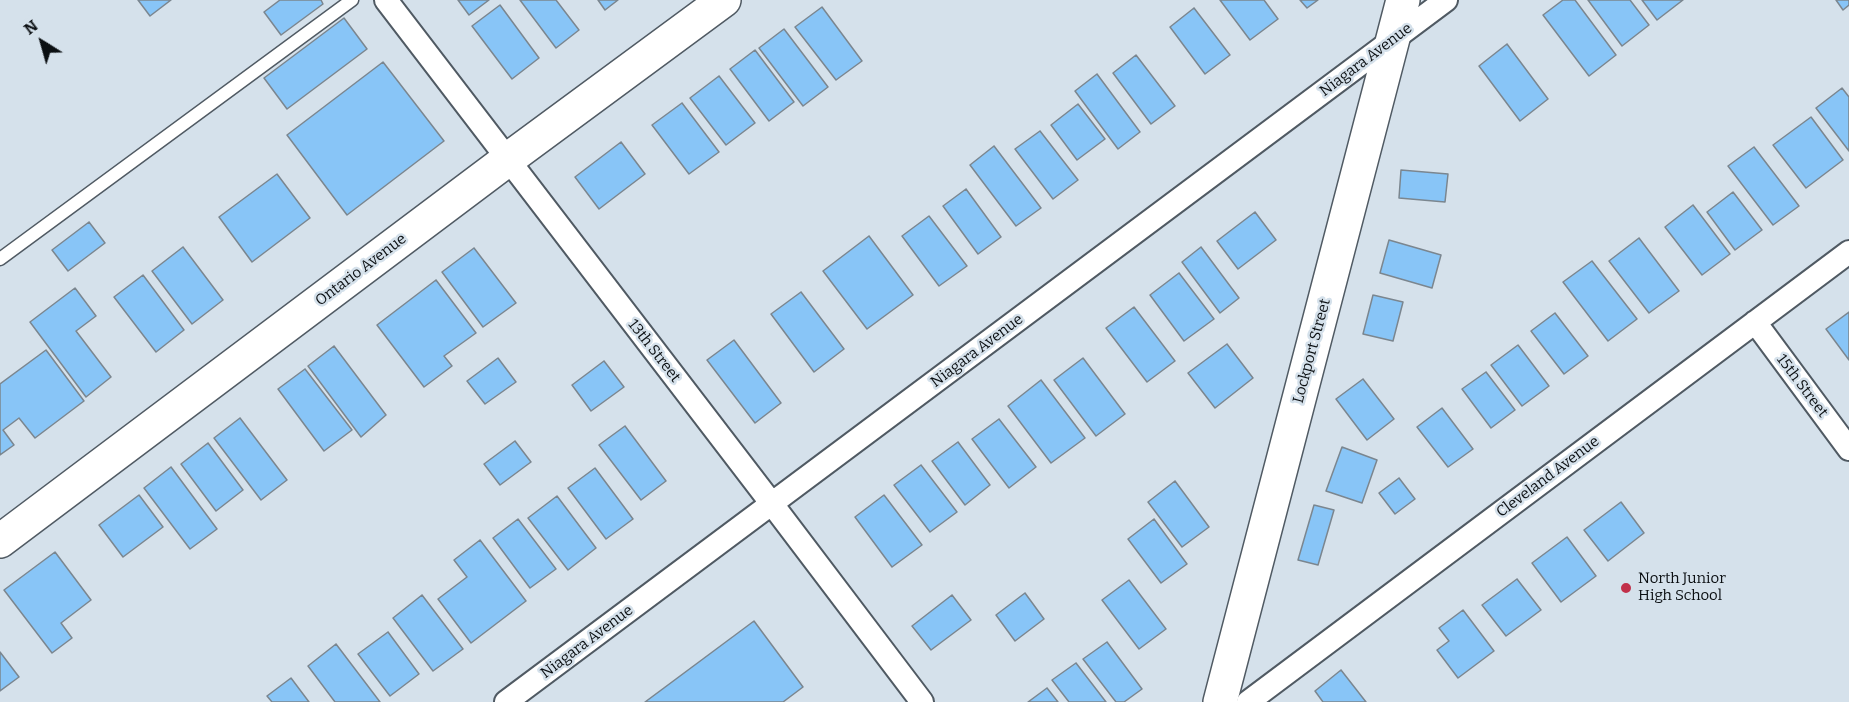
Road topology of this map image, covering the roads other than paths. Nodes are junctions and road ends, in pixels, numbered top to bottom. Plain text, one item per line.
1 (352, 0) edge
2 (386, 0) edge
3 (724, 0) edge
4 (1403, 0) edge
5 (1446, 0) edge
6 (1394, 40) junction
7 (507, 160) junction
8 (1849, 252) edge
9 (0, 259) edge
10 (1755, 322) junction
11 (1849, 449) edge
12 (772, 504) junction
13 (0, 541) edge
14 (506, 702) edge
15 (922, 702) edge
16 (1220, 702) edge
17 (1248, 702) edge

1 - 9 lane
2 - 7 street, 13th Street
3 - 7 street, Ontario Avenue
4 - 6 street, Lockport Street
5 - 6 street, Niagara Avenue
6 - 12 street, Niagara Avenue
6 - 16 street, Lockport Street
7 - 12 street, 13th Street
7 - 13 street, Ontario Avenue
8 - 10 street, Cleveland Avenue
10 - 11 street, 15th Street
10 - 17 street, Cleveland Avenue
12 - 14 street, Niagara Avenue
12 - 15 street, 13th Street

